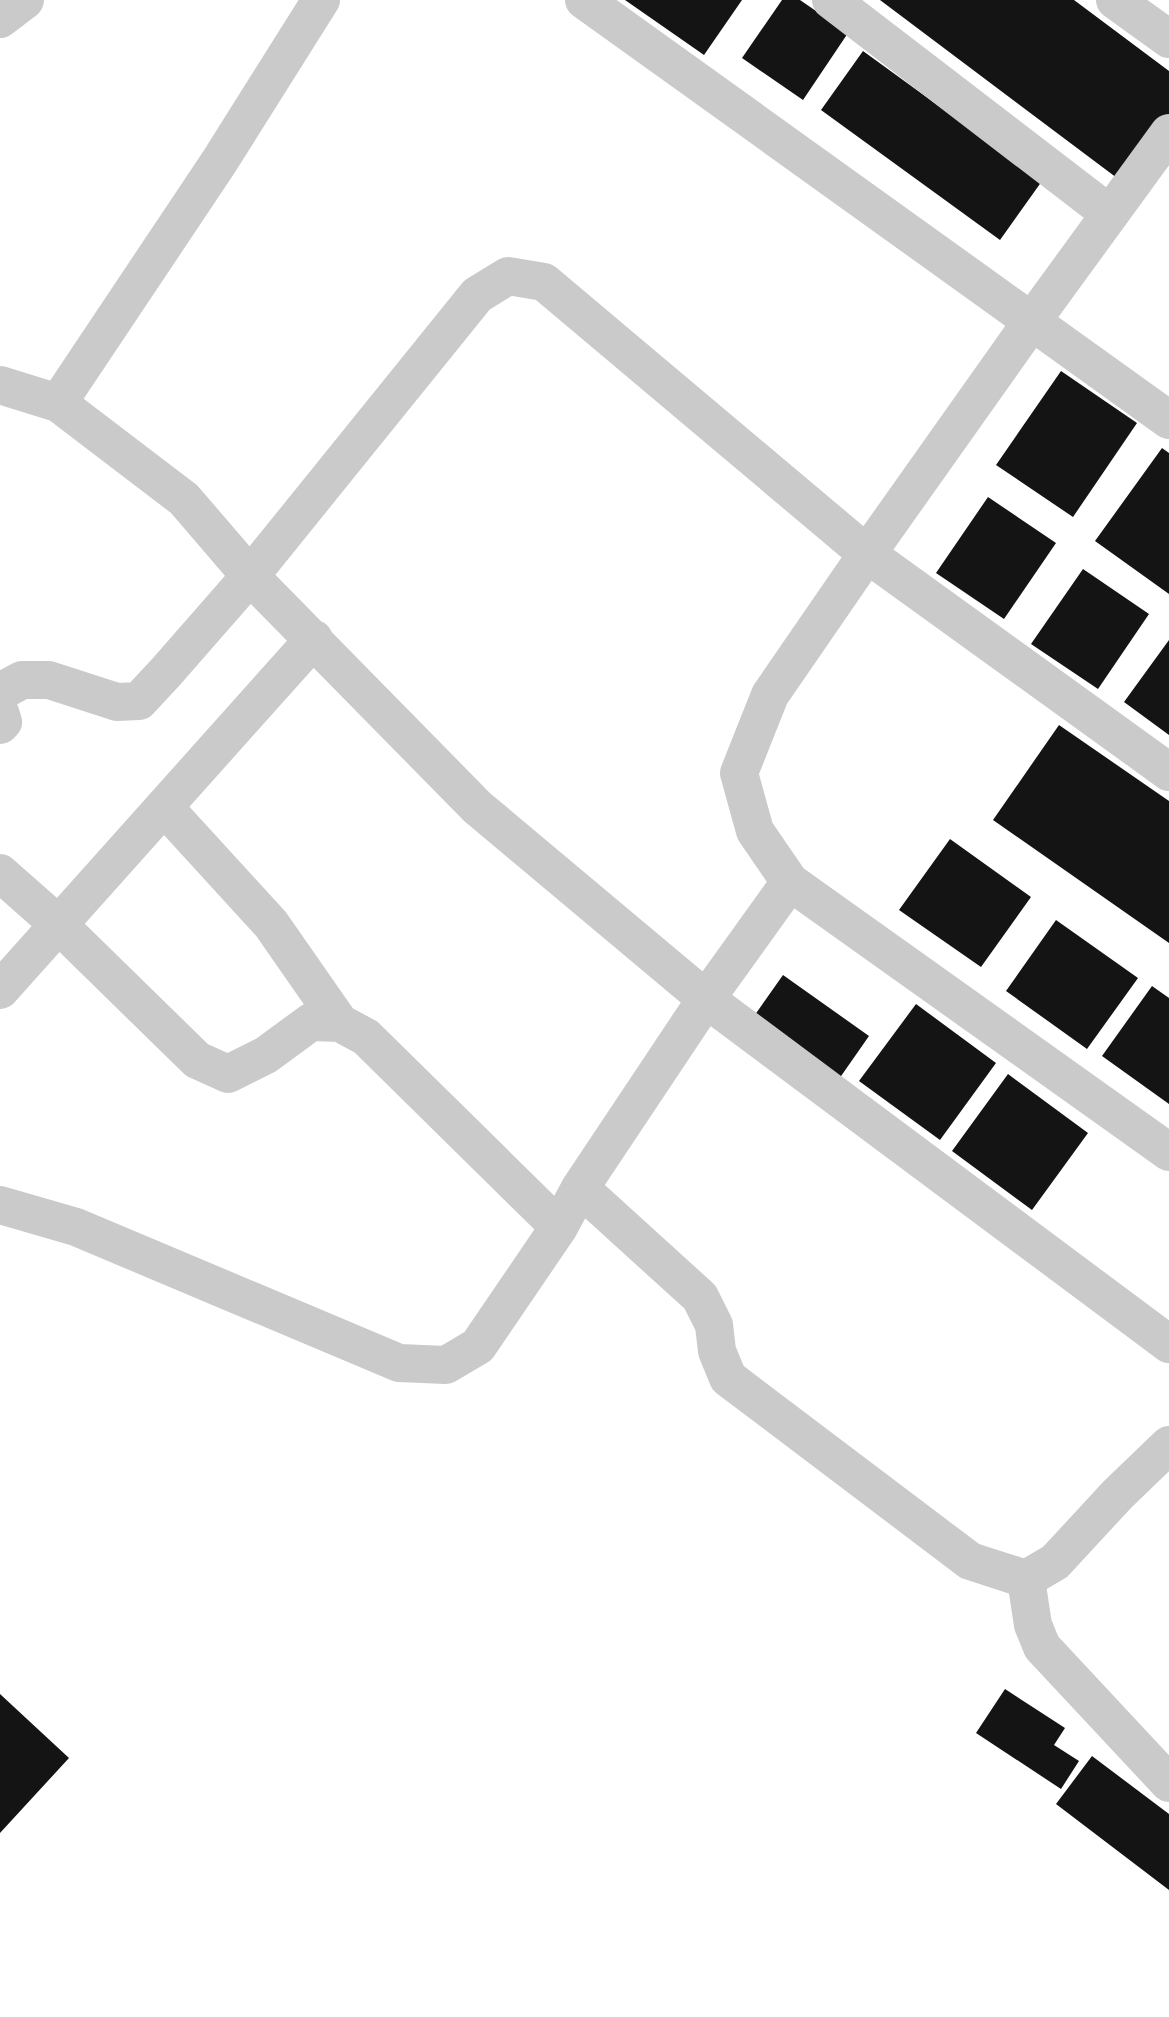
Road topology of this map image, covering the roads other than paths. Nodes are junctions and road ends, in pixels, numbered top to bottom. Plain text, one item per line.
1 (25, 0) edge
2 (321, 0) edge
3 (584, 0) edge
4 (831, 0) edge
5 (1115, 0) edge
6 (0, 19) edge
7 (1169, 39) edge
8 (1169, 133) edge
9 (1110, 214) junction
10 (1032, 321) junction
11 (0, 385) edge
12 (58, 403) junction
13 (1169, 420) edge
14 (867, 554) junction
15 (250, 576) junction
16 (314, 639) junction
17 (0, 692) edge
18 (0, 712) edge
19 (0, 725) edge
20 (1169, 772) edge
21 (164, 807) junction
22 (0, 873) edge
23 (790, 882) junction
24 (59, 925) junction
25 (0, 990) edge
26 (706, 999) junction
27 (340, 1023) junction
28 (1169, 1152) edge
29 (580, 1188) junction
30 (0, 1205) edge
31 (559, 1227) junction
32 (1169, 1344) edge
33 (1168, 1446) edge
34 (1026, 1580) junction
35 (1169, 1783) edge

1 - 6 street
2 - 12 street
3 - 10 street
4 - 9 street
5 - 7 street
8 - 9 street
9 - 10 street
10 - 13 street
10 - 14 street
11 - 12 street
12 - 15 street
14 - 15 street
14 - 20 street
14 - 23 street
15 - 16 street
15 - 17 street
16 - 21 street
16 - 26 street
18 - 19 street
21 - 24 street
21 - 27 street
22 - 24 street
23 - 26 street
23 - 28 street
24 - 25 street
24 - 27 street
26 - 29 street
26 - 32 street
27 - 31 street
29 - 31 street
29 - 34 street
30 - 31 street
33 - 34 street
34 - 35 street

